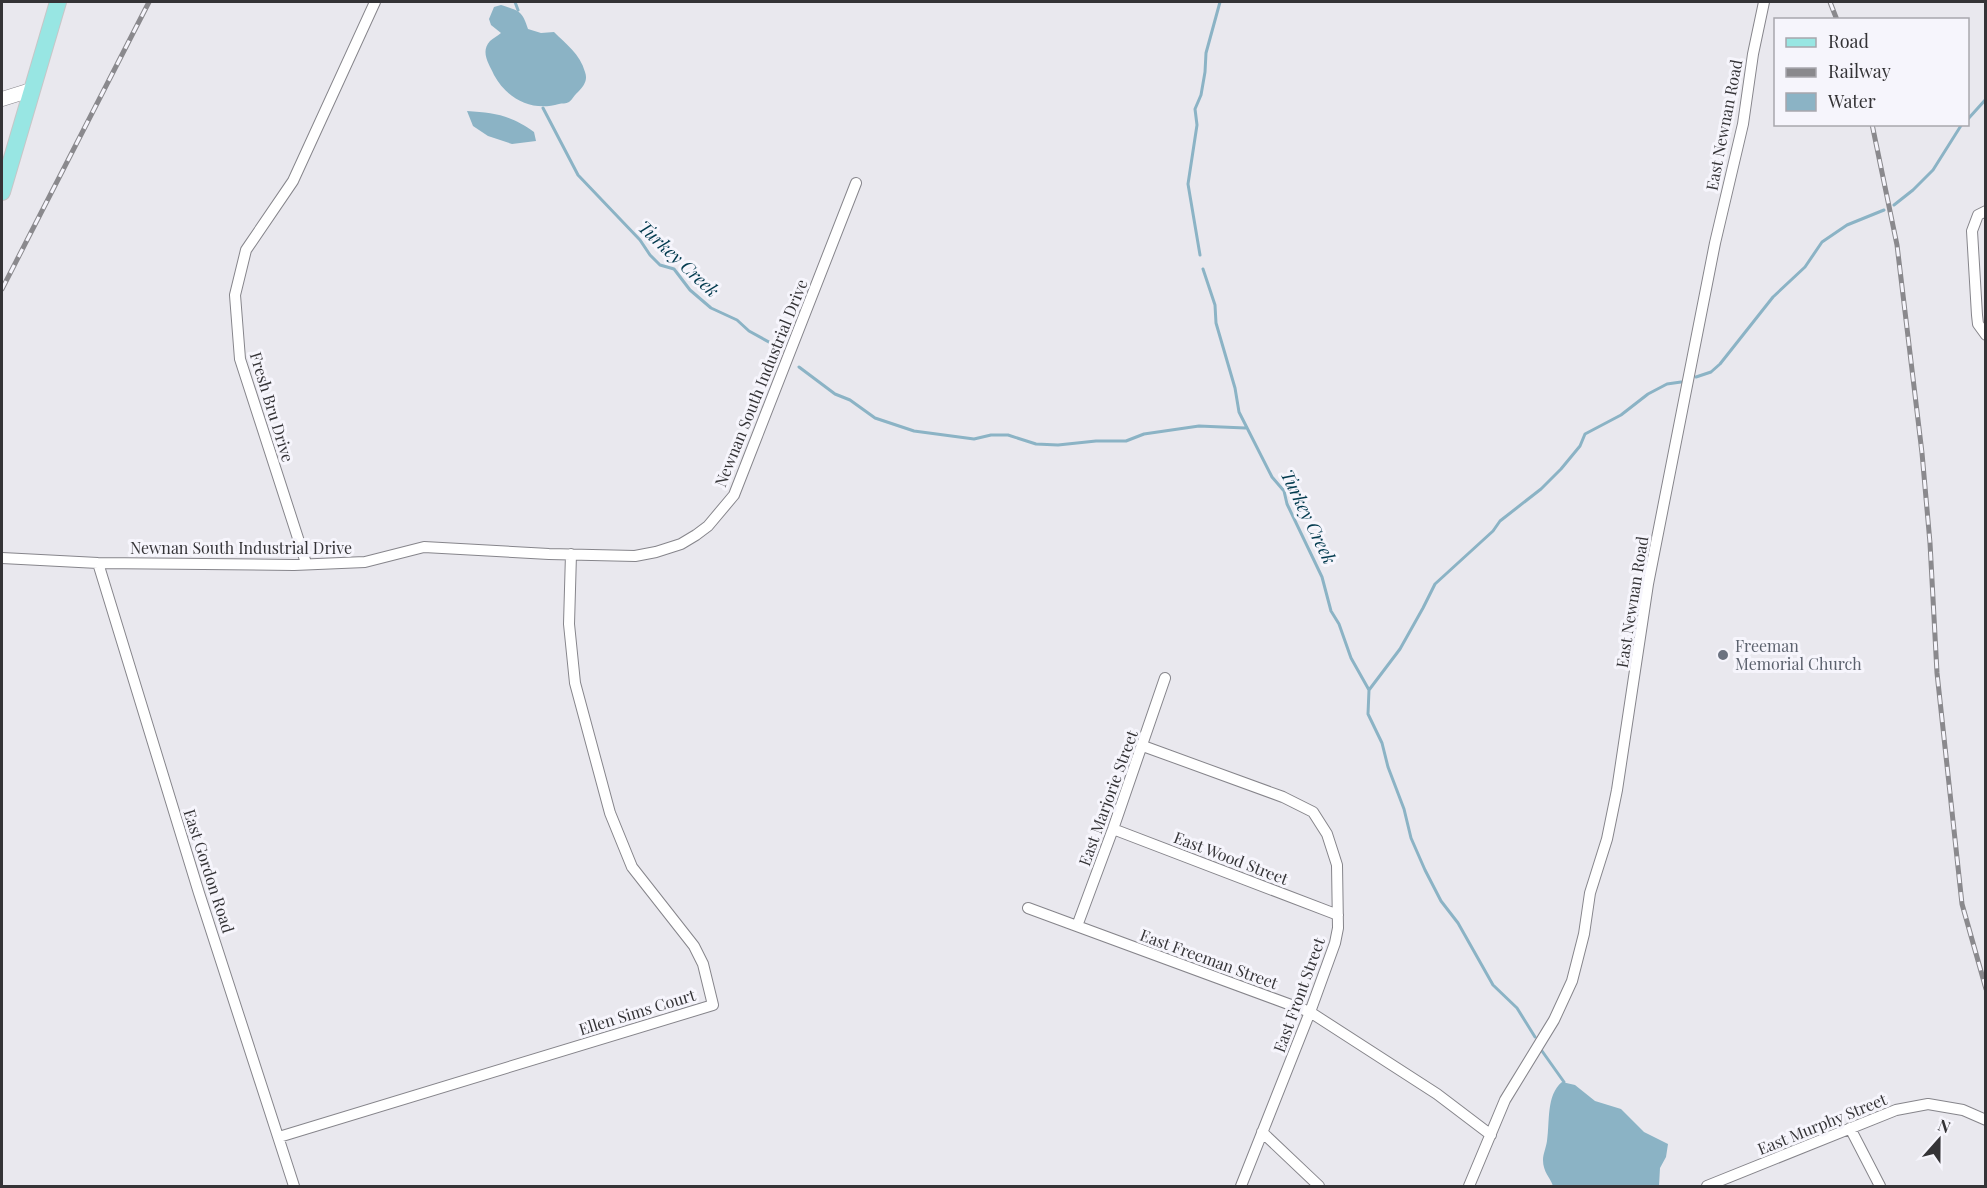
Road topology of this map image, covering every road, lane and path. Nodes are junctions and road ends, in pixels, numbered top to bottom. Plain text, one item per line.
1 (58, 2) edge
2 (375, 2) edge
3 (1764, 2) edge
4 (31, 90) junction
5 (2, 99) edge
6 (856, 183) dead end
7 (2, 192) edge
8 (1986, 211) edge
9 (1986, 273) edge
10 (1974, 274) junction
11 (1986, 335) edge
12 (571, 554) junction
13 (2, 558) edge
14 (98, 563) junction
15 (306, 563) junction
16 (1166, 678) dead end
17 (1143, 746) junction
18 (1113, 829) junction
19 (1028, 908) dead end
20 (1338, 915) junction
21 (1077, 926) junction
22 (1310, 1012) junction
23 (1986, 1120) edge
24 (1850, 1128) junction
25 (1262, 1132) junction
26 (1491, 1135) junction
27 (279, 1137) junction
28 (1734, 1182) edge
29 (294, 1186) edge
30 (1241, 1186) edge
31 (1319, 1186) edge
32 (1469, 1186) edge
33 (1707, 1186) edge
34 (1880, 1186) edge

1 - 4 main road
2 - 15 street, Fresh Bru Drive
3 - 26 street, East Newnan Road
4 - 5 street
4 - 7 main road
6 - 12 street, Newnan South Industrial Drive
8 - 10 street
9 - 10 street
10 - 11 street
12 - 15 street, Newnan South Industrial Drive
12 - 27 street, Ellen Sims Court
13 - 14 street, Newnan South Industrial Drive
14 - 15 street, Newnan South Industrial Drive
14 - 27 street, East Gordon Road
16 - 17 street, East Marjorie Street
17 - 18 street, East Marjorie Street
17 - 20 street, East Front Street
18 - 20 street, East Wood Street
18 - 21 street, East Marjorie Street
19 - 21 street, East Freeman Street
20 - 22 street, East Front Street
21 - 22 street, East Freeman Street
22 - 25 street, East Front Street
22 - 26 street, East Freeman Street
23 - 24 street, East Murphy Street
24 - 28 street, East Murphy Street
24 - 34 street
25 - 30 street, East Front Street
25 - 31 street
26 - 32 street, East Newnan Road
27 - 29 street, East Gordon Road
28 - 33 street, East Murphy Street

